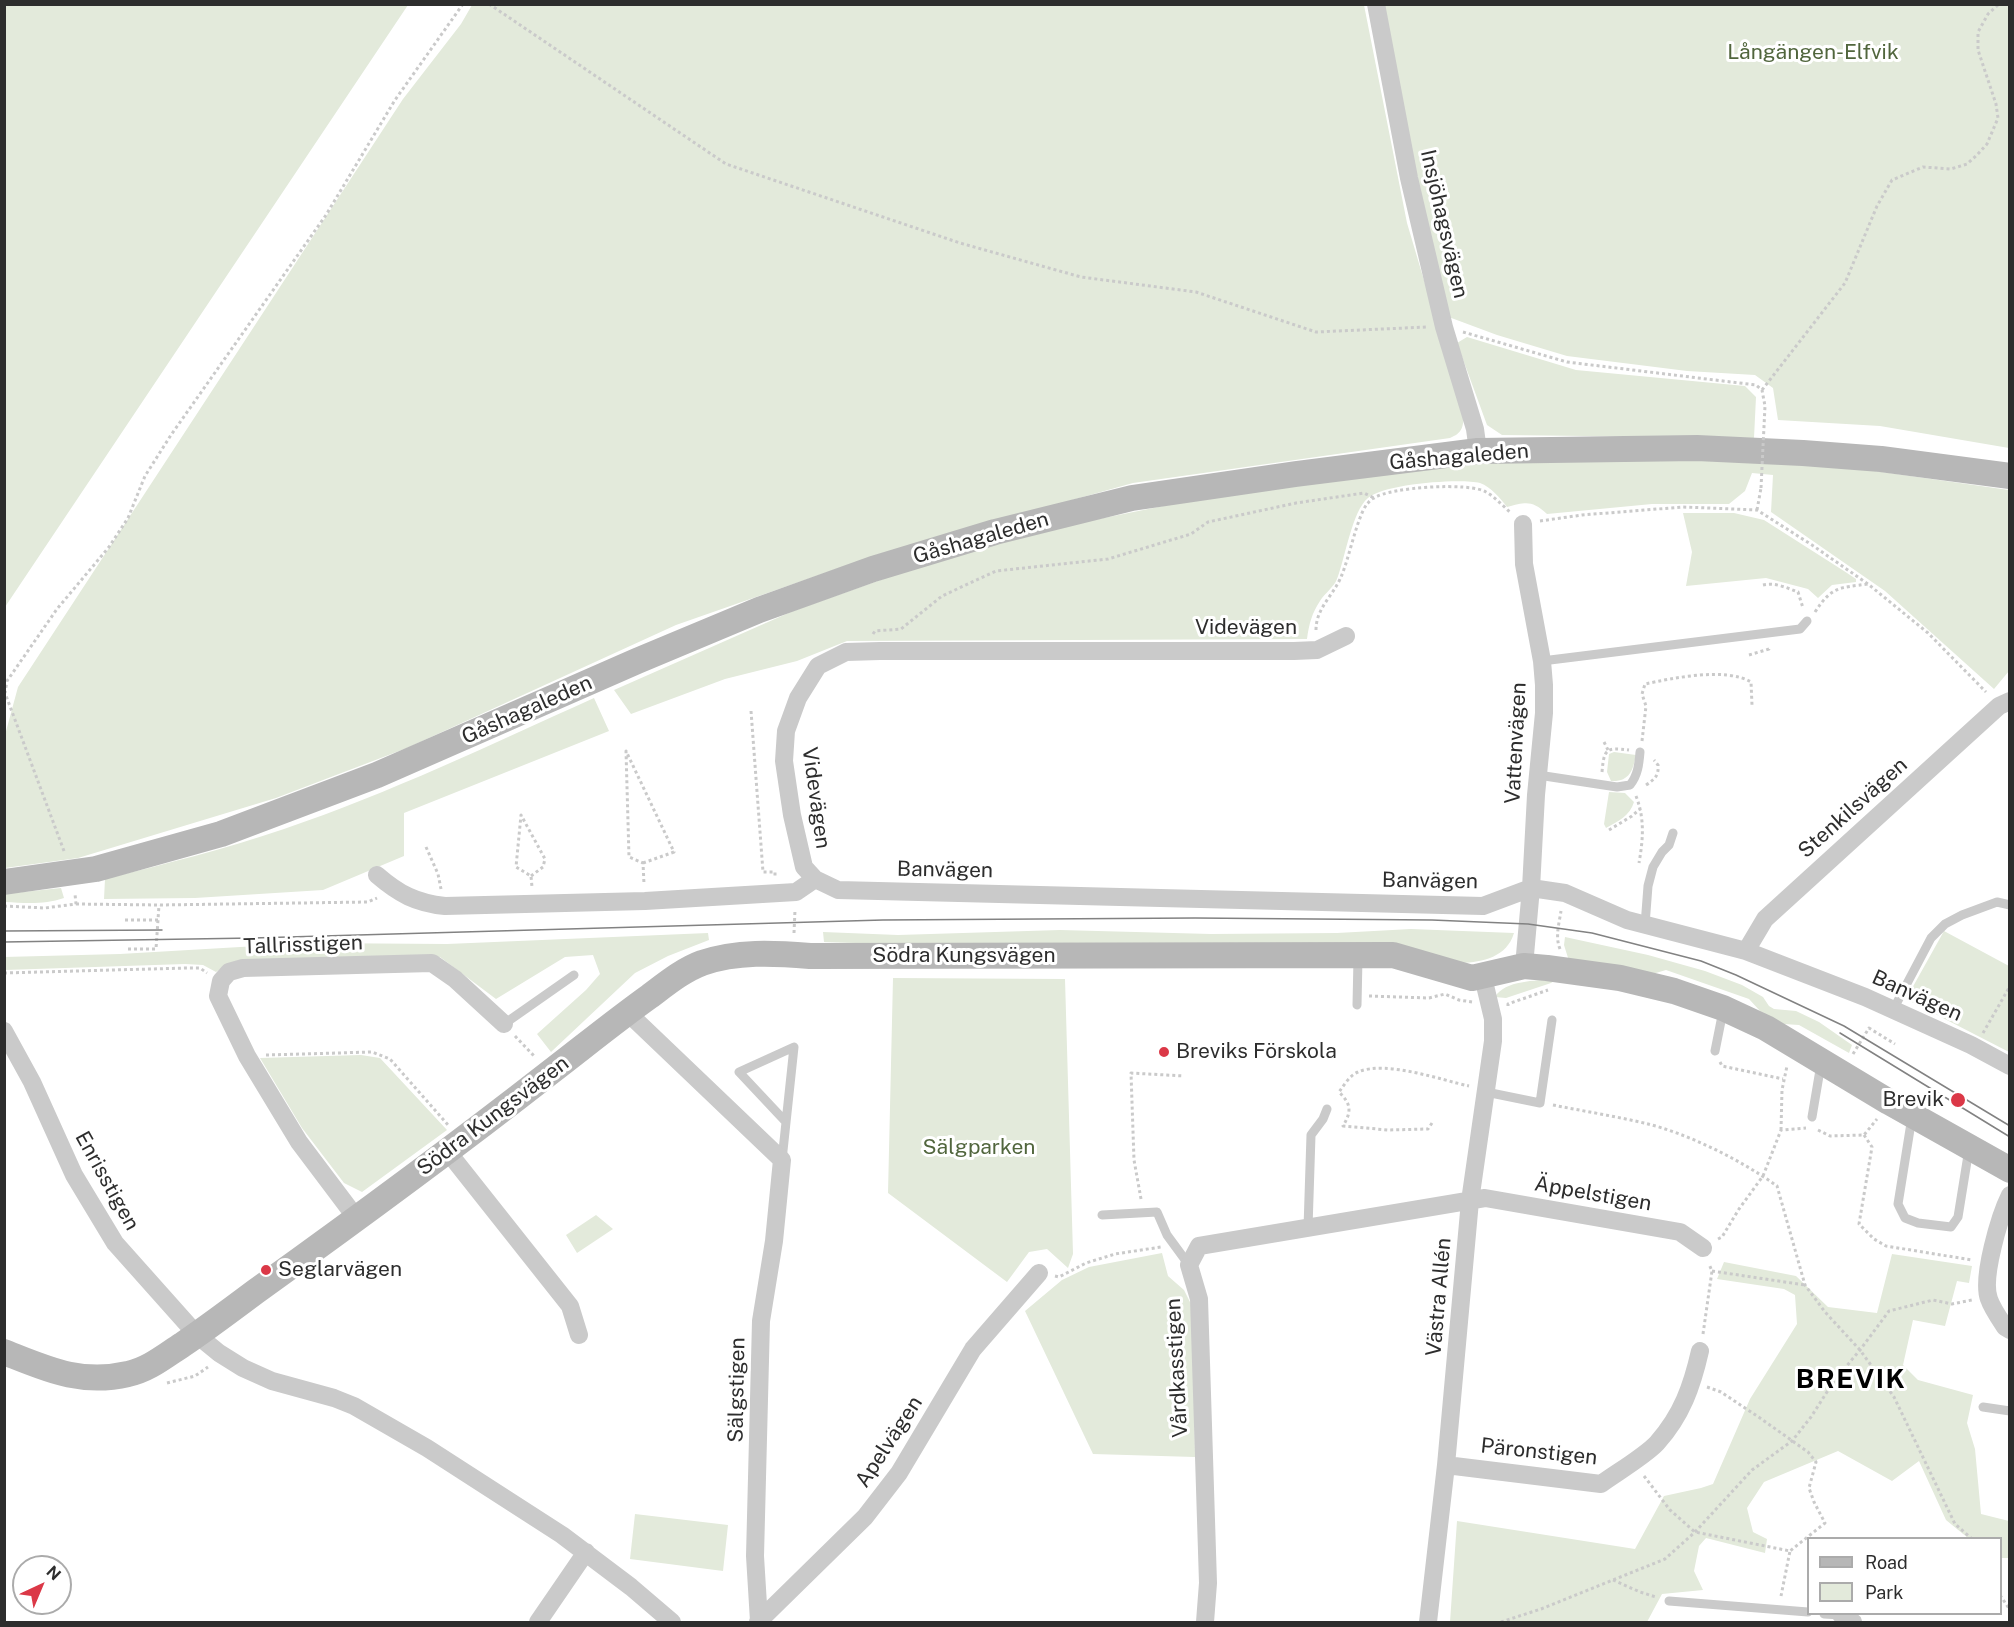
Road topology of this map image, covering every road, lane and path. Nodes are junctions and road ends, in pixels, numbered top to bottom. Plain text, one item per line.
1 (463, 4) edge
2 (489, 4) edge
3 (1376, 4) edge
4 (1999, 4) edge
5 (1444, 327) junction
6 (1762, 390) junction
7 (1478, 451) junction
8 (2010, 476) edge
9 (1374, 498) junction
10 (1757, 510) junction
11 (1523, 524) junction
12 (1868, 584) junction
13 (1763, 585) dead end
14 (1807, 621) junction
15 (1346, 636) dead end
16 (1770, 646) dead end
17 (1317, 650) junction
18 (863, 651) junction
19 (1749, 655) dead end
20 (1542, 661) junction
21 (5, 693) edge
22 (2005, 703) edge
23 (1752, 705) dead end
24 (751, 711) dead end
25 (1604, 742) dead end
26 (1608, 750) dead end
27 (1640, 752) joint
28 (1538, 775) junction
29 (1631, 783) junction
30 (1640, 809) junction
31 (1609, 830) dead end
32 (1673, 833) dead end
33 (426, 847) dead end
34 (66, 856) dead end
35 (643, 863) junction
36 (1638, 870) dead end
37 (377, 875) dead end
38 (531, 876) junction
39 (815, 879) junction
40 (4, 882) edge
41 (74, 885) dead end
42 (1531, 888) junction
43 (397, 890) junction
44 (776, 893) junction
45 (1565, 893) junction
46 (645, 900) junction
47 (76, 904) junction
48 (533, 904) junction
49 (159, 905) junction
50 (2010, 905) edge
51 (4, 906) edge
52 (445, 906) junction
53 (125, 920) dead end
54 (158, 920) junction
55 (1645, 925) junction
56 (128, 949) dead end
57 (1746, 951) junction
58 (1358, 955) junction
59 (1524, 966) junction
60 (1564, 970) junction
61 (4, 973) edge
62 (574, 975) dead end
63 (1483, 977) junction
64 (221, 981) junction
65 (2010, 986) edge
66 (1357, 1000) joint
67 (1488, 1002) junction
68 (1723, 1008) junction
69 (1893, 1010) junction
70 (627, 1012) junction
71 (1507, 1015) dead end
72 (1552, 1020) dead end
73 (504, 1024) junction
74 (4, 1031) edge
75 (1793, 1044) junction
76 (1895, 1044) dead end
77 (1976, 1048) junction
78 (1715, 1051) joint
79 (247, 1056) junction
80 (1861, 1059) dead end
81 (1821, 1062) junction
82 (2010, 1066) edge
83 (550, 1073) junction
84 (1184, 1076) dead end
85 (1783, 1079) junction
86 (1486, 1091) junction
87 (1889, 1102) junction
88 (1540, 1103) junction
89 (1327, 1109) dead end
90 (1912, 1115) junction
91 (1812, 1117) dead end
92 (785, 1120) junction
93 (1432, 1123) dead end
94 (1780, 1130) junction
95 (457, 1145) junction
96 (1970, 1148) junction
97 (782, 1160) junction
98 (2010, 1170) edge
99 (1763, 1176) junction
100 (2010, 1195) edge
101 (1470, 1201) junction
102 (1143, 1213) junction
103 (1102, 1215) dead end
104 (357, 1219) junction
105 (1308, 1228) junction
106 (1703, 1248) junction
107 (1189, 1265) junction
108 (1712, 1270) junction
109 (1039, 1273) joint
110 (1805, 1285) junction
111 (1988, 1297) junction
112 (2010, 1330) edge
113 (197, 1335) junction
114 (579, 1335) dead end
115 (1860, 1350) junction
116 (1700, 1351) joint
117 (4, 1352) edge
118 (1693, 1383) junction
119 (1983, 1407) dead end
120 (2010, 1411) edge
121 (1791, 1440) junction
122 (1632, 1461) junction
123 (1446, 1465) junction
124 (1695, 1532) junction
125 (1807, 1537) edge
126 (1808, 1537) edge
127 (1969, 1537) edge
128 (1790, 1551) junction
129 (586, 1552) junction
130 (1613, 1580) junction
131 (2002, 1597) edge
132 (1669, 1601) joint
133 (1779, 1610) junction
134 (2010, 1610) edge
135 (1807, 1612) edge
136 (758, 1622) edge
137 (537, 1623) edge
138 (672, 1623) edge
139 (1205, 1623) edge
140 (1428, 1623) edge
141 (1501, 1623) edge

1 - 21 path
2 - 5 path
3 - 5 street, Insjöhagsvägen
4 - 6 path
5 - 6 path
5 - 7 street, Insjöhagsvägen
6 - 10 path, bridge
7 - 8 street, Gåshagaleden
7 - 40 street, Gåshagaleden
9 - 11 path
9 - 17 path
9 - 18 path
10 - 11 path
10 - 12 path
11 - 20 street, Vattenvägen
12 - 14 path
12 - 22 path
13 - 14 path
14 - 20 lane
15 - 17 street, Videvägen
16 - 19 path
17 - 18 street, Videvägen
18 - 39 street, Videvägen
20 - 28 street, Vattenvägen
21 - 34 path
22 - 57 street, Stenkilsvägen
23 - 27 path
24 - 44 path
25 - 26 path
27 - 29 lane
28 - 29 lane
28 - 42 street, Vattenvägen
29 - 30 path
30 - 31 path
30 - 36 path
32 - 55 lane
33 - 52 path
35 - 35 path
35 - 46 path
37 - 43 street, Videvägen
38 - 38 path
38 - 48 path
39 - 42 street, Banvägen
39 - 44 street, Videvägen
41 - 47 path
42 - 45 street, Banvägen
42 - 59 street, Vattenvägen
43 - 49 path
43 - 52 street, Videvägen
44 - 46 street, Videvägen
45 - 55 street, Banvägen
45 - 60 path
46 - 48 street, Videvägen
47 - 49 path
47 - 51 path
48 - 52 street, Videvägen
49 - 54 path
50 - 69 lane
53 - 54 path
54 - 56 path
55 - 57 street, Banvägen
57 - 69 street, Banvägen
58 - 63 street, Södra Kungsvägen
58 - 66 lane
58 - 70 street, Södra Kungsvägen
59 - 60 street, Södra Kungsvägen
59 - 63 street, Södra Kungsvägen
60 - 68 street, Södra Kungsvägen
60 - 71 path
61 - 64 path
62 - 73 lane
63 - 67 street, Västra Allén
64 - 73 street, Tallrisstigen
64 - 79 street, Tallrisstigen
65 - 77 path
66 - 67 path
67 - 86 street, Västra Allén
68 - 75 street, Södra Kungsvägen
68 - 78 lane
69 - 77 street, Banvägen
70 - 83 street, Södra Kungsvägen
70 - 97 street
72 - 88 lane
73 - 83 path
74 - 113 street, Enrisstigen
75 - 81 street, Södra Kungsvägen
75 - 85 path
76 - 80 path
77 - 82 street, Banvägen
78 - 85 path
79 - 95 path
79 - 104 street, Tallrisstigen
81 - 87 street, Södra Kungsvägen
81 - 91 lane
83 - 95 street, Södra Kungsvägen
84 - 102 path
85 - 94 path
86 - 88 lane
86 - 93 path
86 - 101 street, Västra Allén
87 - 90 street, Södra Kungsvägen
87 - 94 path
88 - 99 path
89 - 105 lane
90 - 96 street, Södra Kungsvägen
90 - 96 lane
92 - 92 lane, Sälgstigen
92 - 97 lane, Sälgstigen
94 - 99 path
95 - 104 street, Södra Kungsvägen
95 - 114 street
96 - 98 street, Södra Kungsvägen
97 - 136 street, Sälgstigen
99 - 106 path
99 - 110 path
100 - 111 street
101 - 105 street
101 - 106 street, Äppelstigen
101 - 123 street, Västra Allén
102 - 103 lane
102 - 107 lane
104 - 113 street, Södra Kungsvägen
105 - 107 street
106 - 108 path
107 - 109 path
107 - 139 street, Vårdkasstigen
108 - 110 path
108 - 116 path
109 - 136 street, Apelvägen
110 - 115 path
111 - 112 street
111 - 115 path
113 - 117 street, Södra Kungsvägen
113 - 129 street
115 - 121 path
115 - 127 path
116 - 118 street, Päronstigen
118 - 121 path
118 - 122 street, Päronstigen
119 - 120 lane
121 - 124 path
121 - 126 path
122 - 123 street, Päronstigen
122 - 124 path
123 - 140 street, Västra Allén
124 - 128 path
124 - 130 path
125 - 128 path
128 - 133 path
129 - 137 street
129 - 138 street
130 - 132 path
130 - 141 path
131 - 134 path
132 - 133 lane
133 - 135 lane

